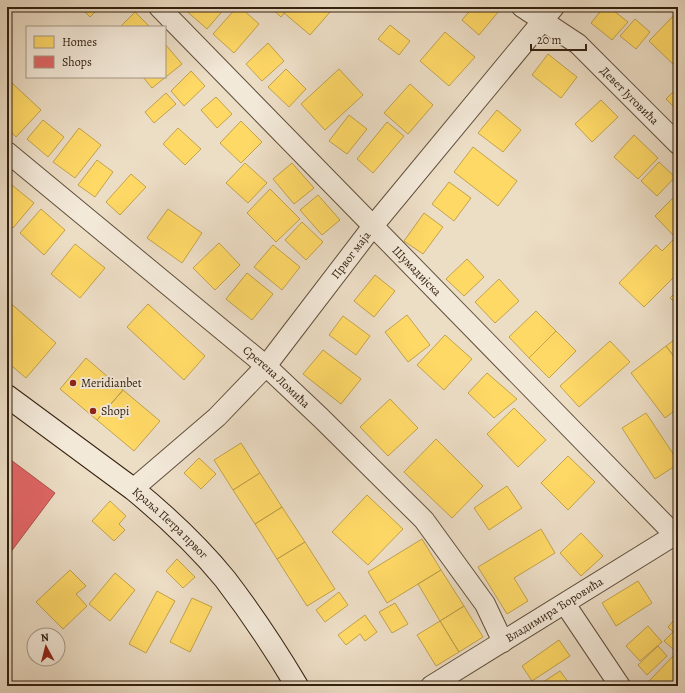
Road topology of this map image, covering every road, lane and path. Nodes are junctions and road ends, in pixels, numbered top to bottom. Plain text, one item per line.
1 (159, 7) edge
2 (522, 7) edge
3 (548, 14) edge
4 (678, 144) edge
5 (7, 152) edge
6 (373, 226) junction
7 (266, 366) junction
8 (7, 396) edge
9 (133, 489) junction
10 (676, 534) edge
11 (564, 604) junction
12 (503, 642) junction
13 (297, 686) edge
14 (431, 686) edge
15 (620, 686) edge

1 - 6 street, Шумадијска
2 - 3 street, Девет Југовића
3 - 4 street, Девет Југовића
3 - 6 street, Првог маја
5 - 7 street, Сретена Ломића
6 - 7 street, Првог маја
6 - 10 street, Шумадијска
7 - 9 street, Првог маја
7 - 12 street, Сретена Ломића
8 - 9 main road, Краља Петра првог
9 - 13 main road, Краља Петра првог
10 - 11 street, Владимира Ћоровића
11 - 12 street, Владимира Ћоровића
11 - 15 street
12 - 14 street, Владимира Ћоровића

